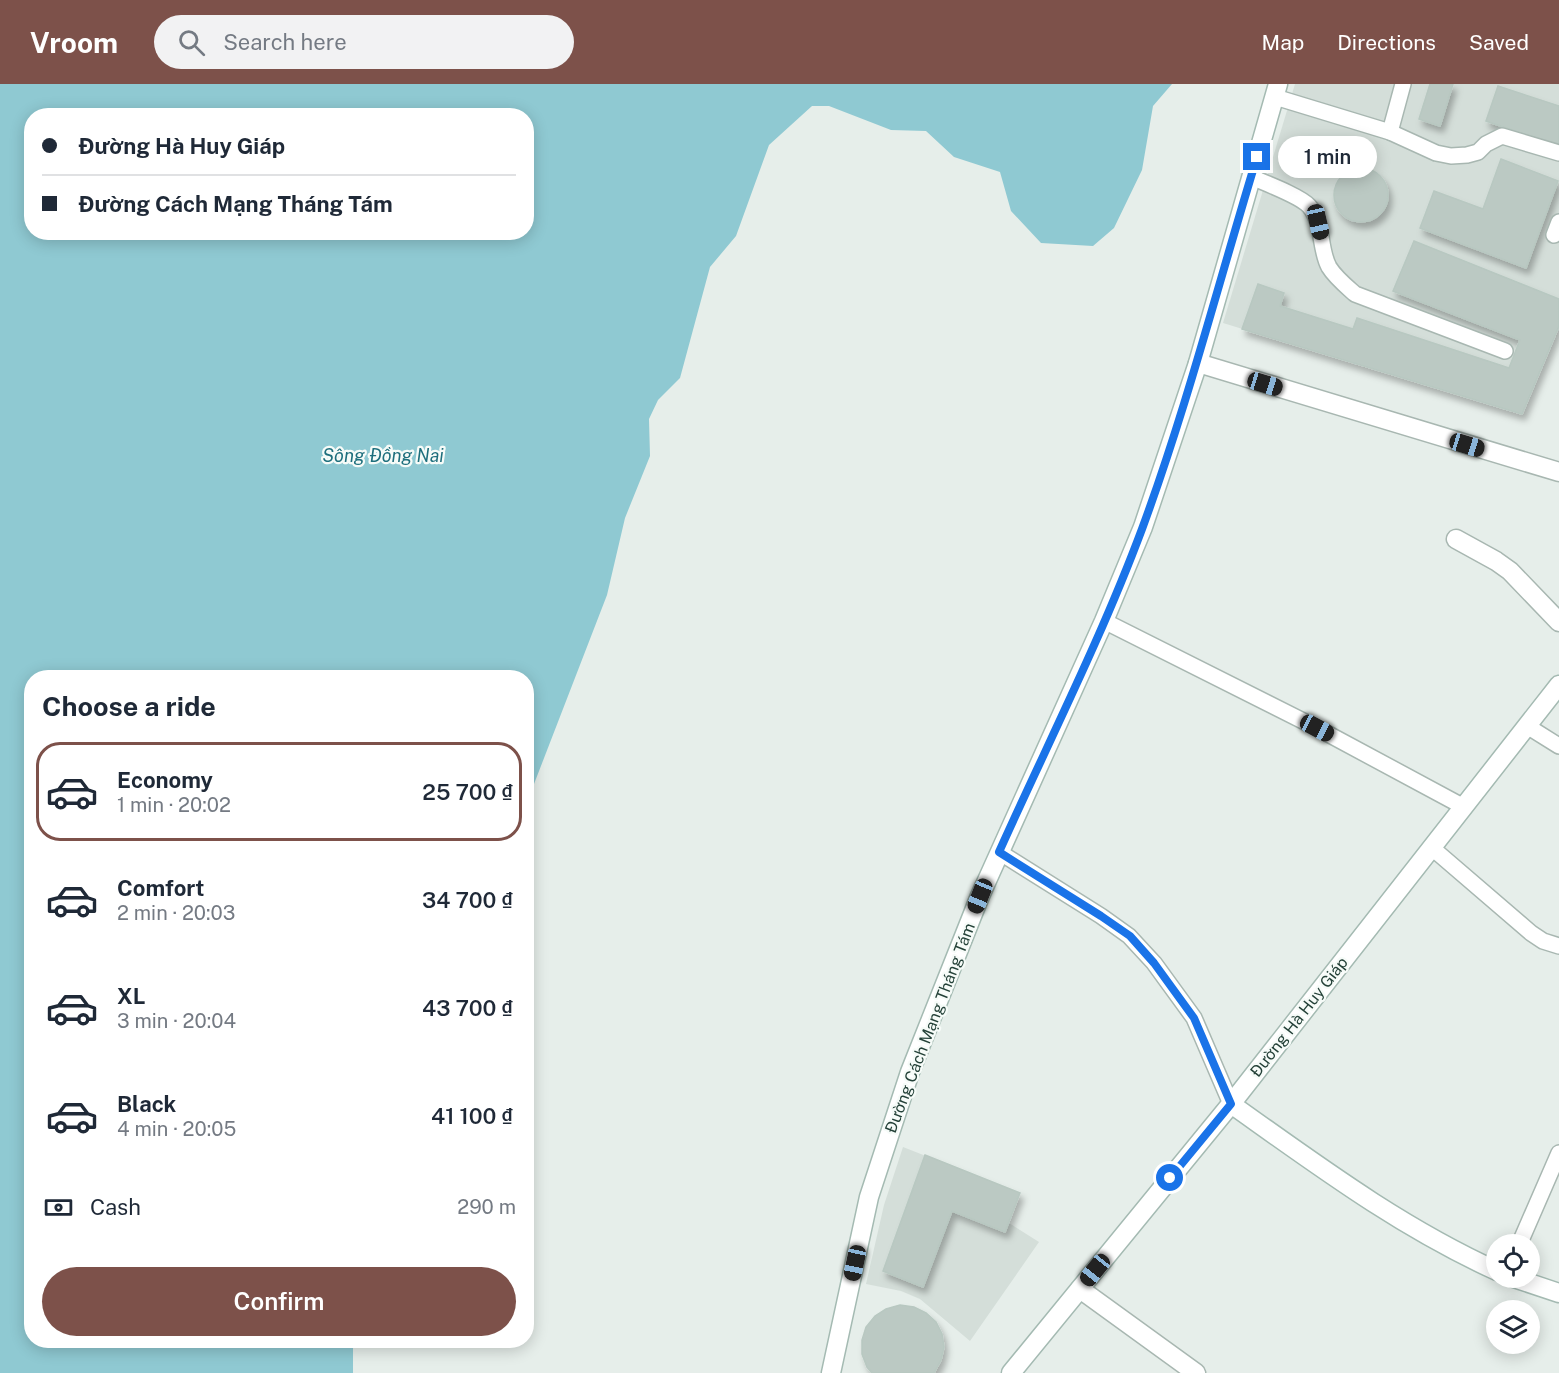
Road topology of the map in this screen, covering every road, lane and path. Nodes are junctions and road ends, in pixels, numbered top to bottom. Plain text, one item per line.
1 (1403, 84) edge
2 (1276, 91) edge
3 (1390, 132) junction
4 (1559, 153) edge
5 (1251, 177) junction
6 (1506, 351) dead end
7 (1198, 363) junction
8 (1559, 472) edge
9 (1456, 539) dead end
10 (1104, 621) junction
11 (1559, 622) edge
12 (1559, 685) edge
13 (1527, 726) junction
14 (1559, 746) edge
15 (1464, 807) junction
16 (1431, 847) junction
17 (999, 852) junction
18 (1559, 946) edge
19 (1231, 1104) junction
20 (1559, 1153) edge
21 (1524, 1234) edge
22 (1486, 1266) edge
23 (1540, 1287) edge
24 (1080, 1289) junction
25 (1559, 1293) edge
26 (831, 1373) edge
27 (1011, 1373) edge
28 (1196, 1373) edge

1 - 3 lane
2 - 3 lane
2 - 5 main road, Đường Cách Mạng Tháng Tám
3 - 4 lane
5 - 6 lane
5 - 7 main road, Đường Cách Mạng Tháng Tám
7 - 8 main road
7 - 10 main road, Đường Cách Mạng Tháng Tám
9 - 11 main road
10 - 15 lane
10 - 17 main road, Đường Cách Mạng Tháng Tám
12 - 13 main road, Đường Hà Huy Giáp
13 - 14 lane
13 - 15 main road, Đường Hà Huy Giáp
15 - 16 main road, Đường Hà Huy Giáp
16 - 18 lane
16 - 19 main road, Đường Hà Huy Giáp
17 - 19 lane
17 - 26 main road, Đường Cách Mạng Tháng Tám
19 - 22 main road
19 - 24 main road, Đường Hà Huy Giáp
20 - 21 lane
23 - 25 main road
24 - 27 main road, Đường Hà Huy Giáp
24 - 28 main road

